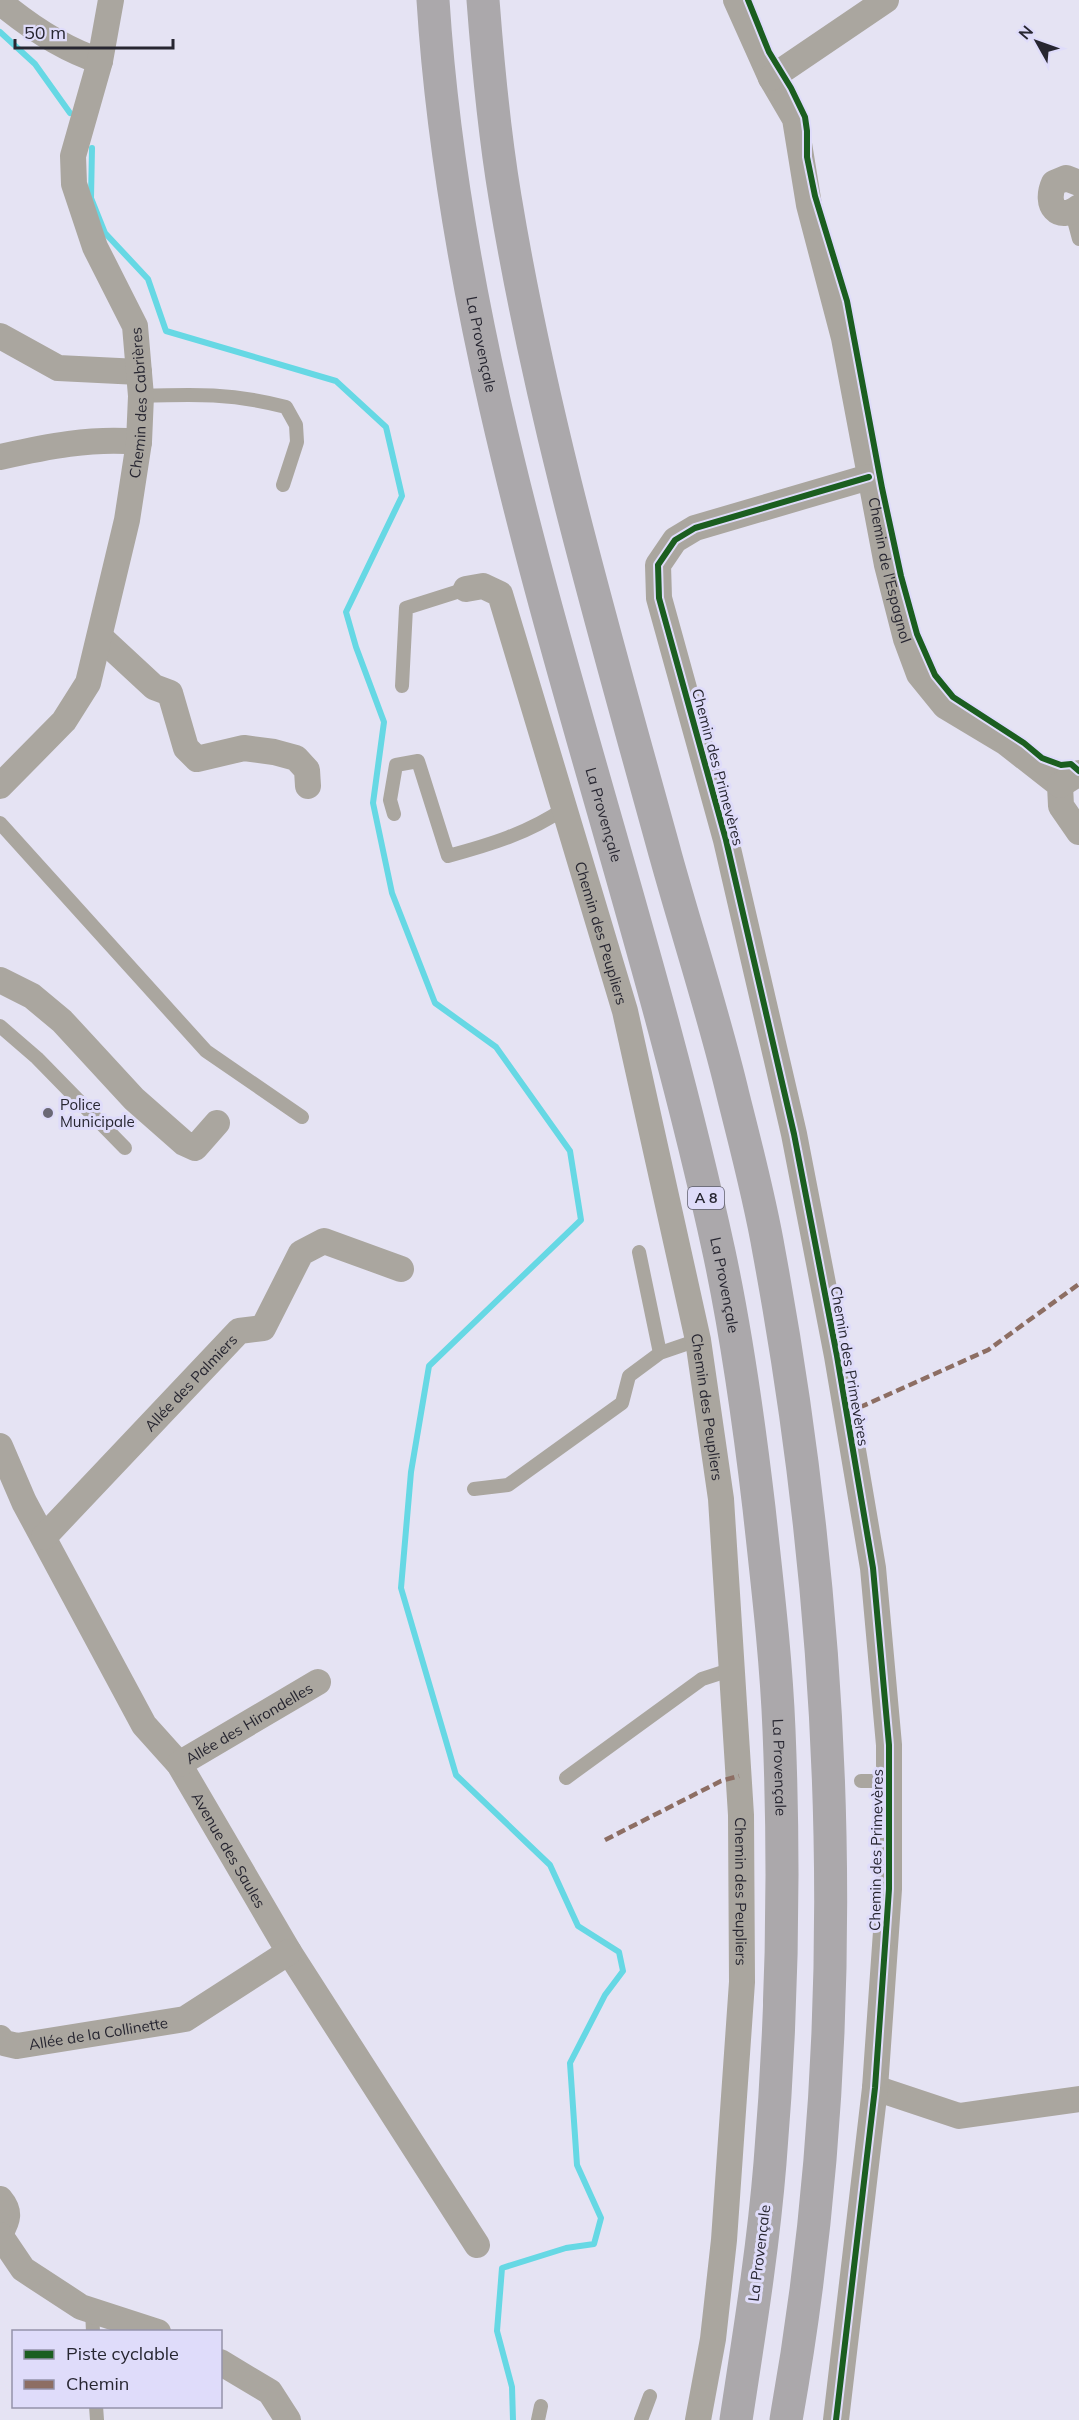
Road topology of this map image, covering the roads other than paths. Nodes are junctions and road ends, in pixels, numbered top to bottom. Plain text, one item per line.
1 (111, 0) edge
2 (434, 0) edge
3 (483, 0) edge
4 (736, 0) edge
5 (886, 0) edge
6 (0, 2) edge
7 (100, 62) junction
8 (771, 78) junction
9 (1079, 183) edge
10 (1075, 210) edge
11 (1079, 240) edge
12 (0, 336) edge
13 (140, 384) junction
14 (139, 442) junction
15 (0, 457) edge
16 (869, 477) junction
17 (283, 485) dead end
18 (466, 589) joint
19 (100, 637) junction
20 (402, 686) dead end
21 (1070, 779) edge
22 (0, 786) edge
23 (308, 786) dead end
24 (565, 808) junction
25 (394, 814) dead end
26 (0, 823) edge
27 (1079, 832) edge
28 (0, 980) edge
29 (0, 1026) edge
30 (302, 1117) dead end
31 (218, 1123) dead end
32 (125, 1148) dead end
33 (639, 1252) dead end
34 (401, 1269) dead end
35 (698, 1340) junction
36 (660, 1353) junction
37 (0, 1446) edge
38 (474, 1489) dead end
39 (44, 1537) junction
40 (733, 1669) junction
41 (318, 1682) dead end
42 (179, 1764) junction
43 (566, 1778) dead end
44 (861, 1781) dead end
45 (890, 1782) junction
46 (289, 1952) junction
47 (0, 2038) edge
48 (875, 2088) junction
49 (1079, 2098) edge
50 (0, 2199) edge
51 (0, 2234) edge
52 (477, 2245) dead end
53 (92, 2321) edge
54 (151, 2330) edge
55 (222, 2363) edge
56 (650, 2396) dead end
57 (288, 2420) edge
58 (641, 2420) edge
59 (698, 2420) edge
60 (736, 2420) edge
61 (786, 2420) edge
62 (836, 2420) edge

1 - 7 street, Chemin des Cabrières
2 - 60 highway, La Provençale / A 8
3 - 61 highway
4 - 8 street, Chemin de l'Espagnol
5 - 8 street
6 - 7 street
7 - 13 street, Chemin des Cabrières
8 - 16 street, Chemin de l'Espagnol
9 - 10 street
10 - 11 lane
12 - 13 street
13 - 14 street, Chemin des Cabrières
13 - 17 lane
14 - 15 street
14 - 19 street, Chemin des Cabrières
16 - 21 street, Chemin de l'Espagnol
16 - 45 street, Chemin des Primevères
18 - 20 lane, Chemin des Peupliers
18 - 24 street, Chemin des Peupliers
19 - 22 street, Chemin des Cabrières
19 - 23 street
21 - 27 street, Chemin de l'Espagnol
24 - 25 lane
24 - 35 street, Chemin des Peupliers
26 - 30 lane
28 - 31 street
29 - 32 lane
33 - 36 lane
34 - 39 street, Allée des Palmiers
35 - 36 lane
35 - 40 street, Chemin des Peupliers
36 - 38 lane
37 - 39 street, Avenue des Saules
39 - 42 street, Avenue des Saules
40 - 43 lane
40 - 59 street, Chemin des Peupliers
41 - 42 street, Allée des Hirondelles
42 - 46 street, Avenue des Saules
44 - 45 lane
45 - 48 street, Chemin des Primevères
46 - 47 street, Allée de la Collinette
46 - 52 street, Avenue des Saules
48 - 49 street
48 - 62 street, Chemin des Primevères
50 - 51 street
51 - 53 street
53 - 54 street
55 - 57 street
56 - 58 lane

